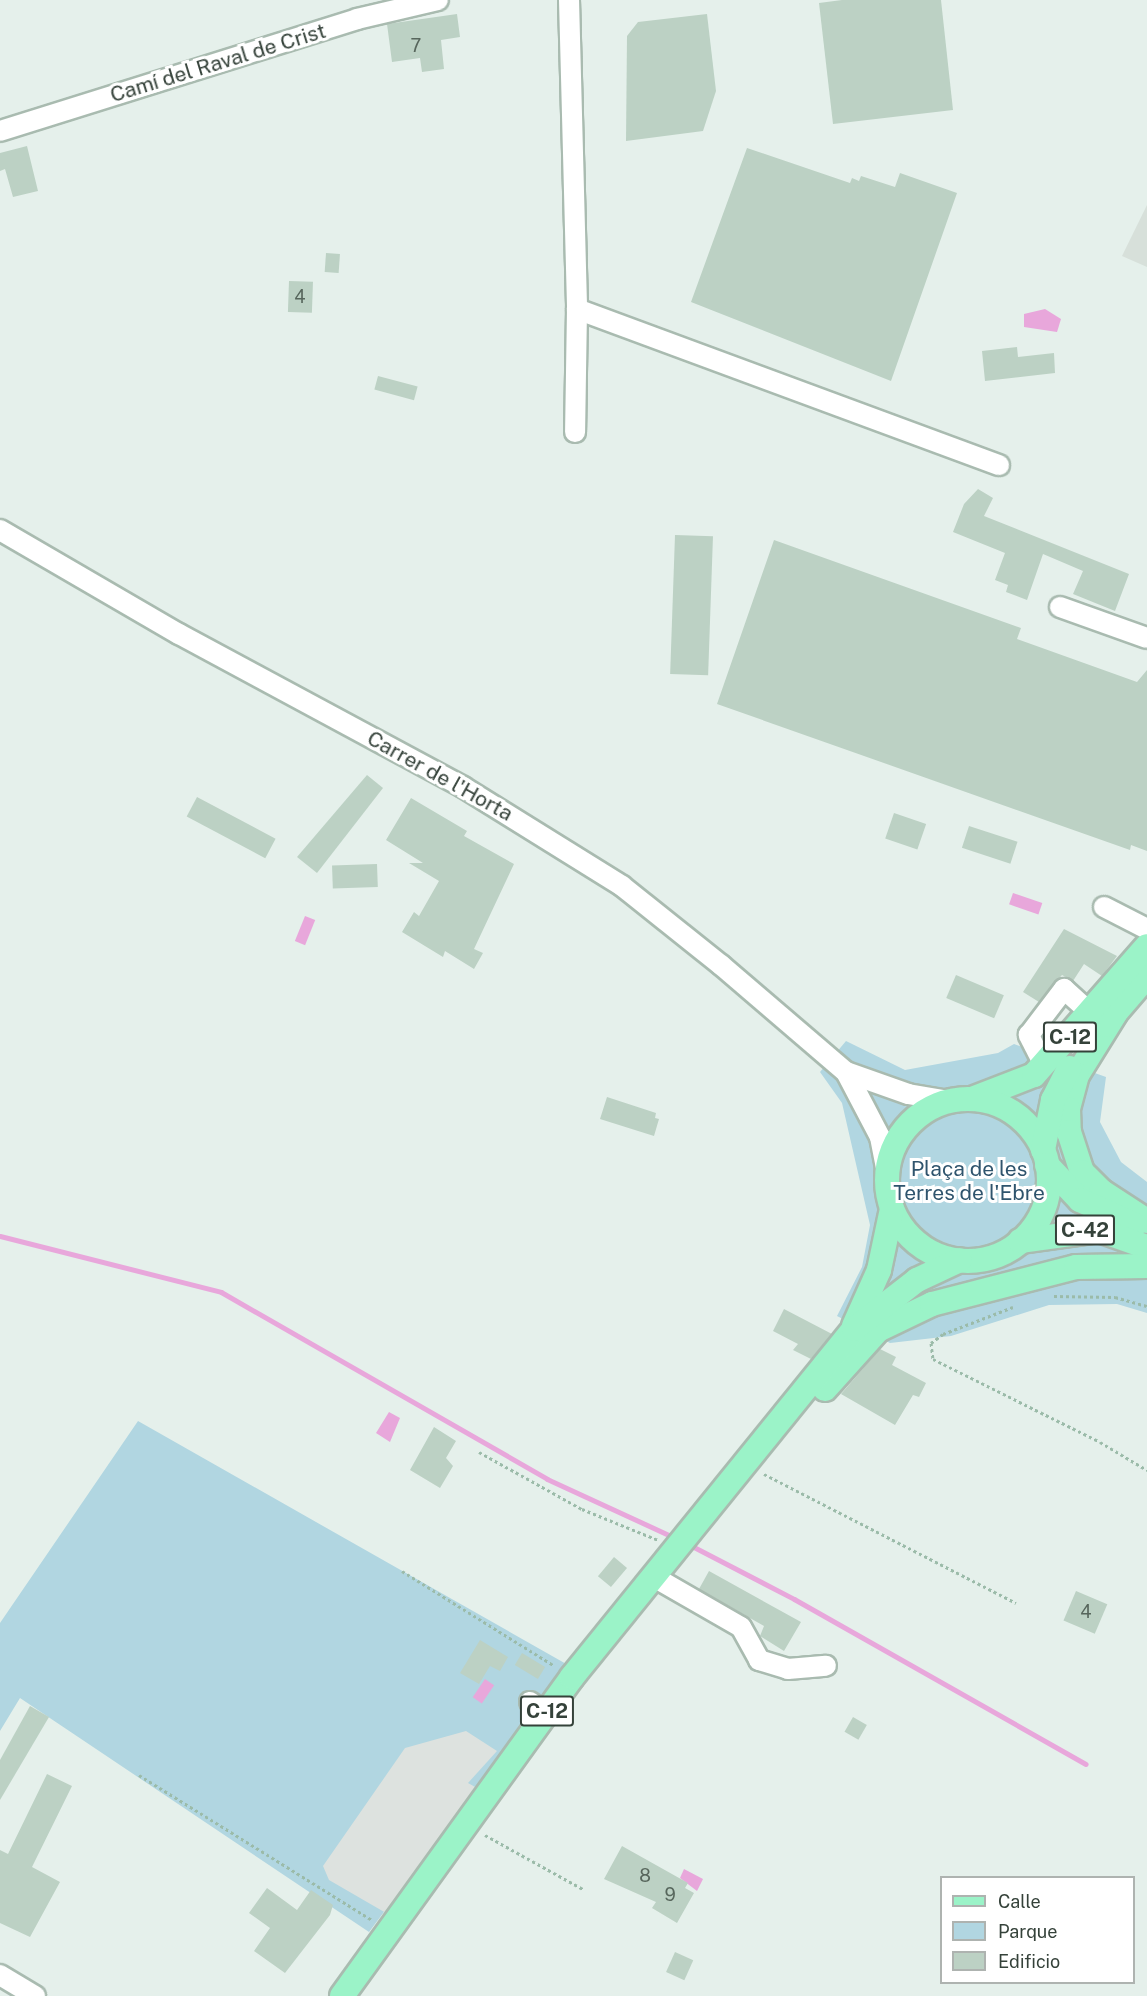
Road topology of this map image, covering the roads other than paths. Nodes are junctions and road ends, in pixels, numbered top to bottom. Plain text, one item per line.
1 (438, 0) edge
2 (569, 0) edge
3 (0, 131) edge
4 (577, 309) junction
5 (575, 432) dead end
6 (999, 465) dead end
7 (0, 530) edge
8 (1060, 607) dead end
9 (1147, 638) edge
10 (1104, 907) dead end
11 (1147, 929) edge
12 (1147, 946) edge
13 (1147, 976) edge
14 (1103, 1013) junction
15 (1044, 1065) junction
16 (846, 1072) junction
17 (960, 1100) junction
18 (1045, 1158) junction
19 (887, 1174) junction
20 (892, 1209) junction
21 (1147, 1221) edge
22 (1147, 1229) edge
23 (1020, 1241) junction
24 (1147, 1247) edge
25 (960, 1260) junction
26 (1147, 1266) edge
27 (854, 1329) junction
28 (760, 1445) junction
29 (641, 1583) junction
30 (826, 1666) dead end
31 (0, 1975) edge
32 (35, 1996) edge
33 (342, 1996) edge

1 - 3 street, Camí del Raval de Crist
2 - 4 street
4 - 5 street
4 - 6 street
7 - 16 street, Carrer de l'Horta
8 - 9 street
10 - 11 street
12 - 14 main road, C-12
13 - 14 main road, C-12
14 - 15 main road, C-12
14 - 15 street
14 - 18 main road, C-12
14 - 21 main road
15 - 17 main road, C-12
16 - 17 street
16 - 19 street
17 - 18 main road
17 - 19 main road, C-12
18 - 22 main road, C-42
18 - 23 main road, C-12
19 - 20 main road, C-12
20 - 25 main road, C-12
20 - 27 main road, C-12
23 - 24 main road, C-42
23 - 25 main road, C-12
25 - 27 main road, C-12
26 - 28 main road
27 - 28 main road, C-12
28 - 29 main road, C-12
29 - 30 street
29 - 33 main road, C-12
31 - 32 street

